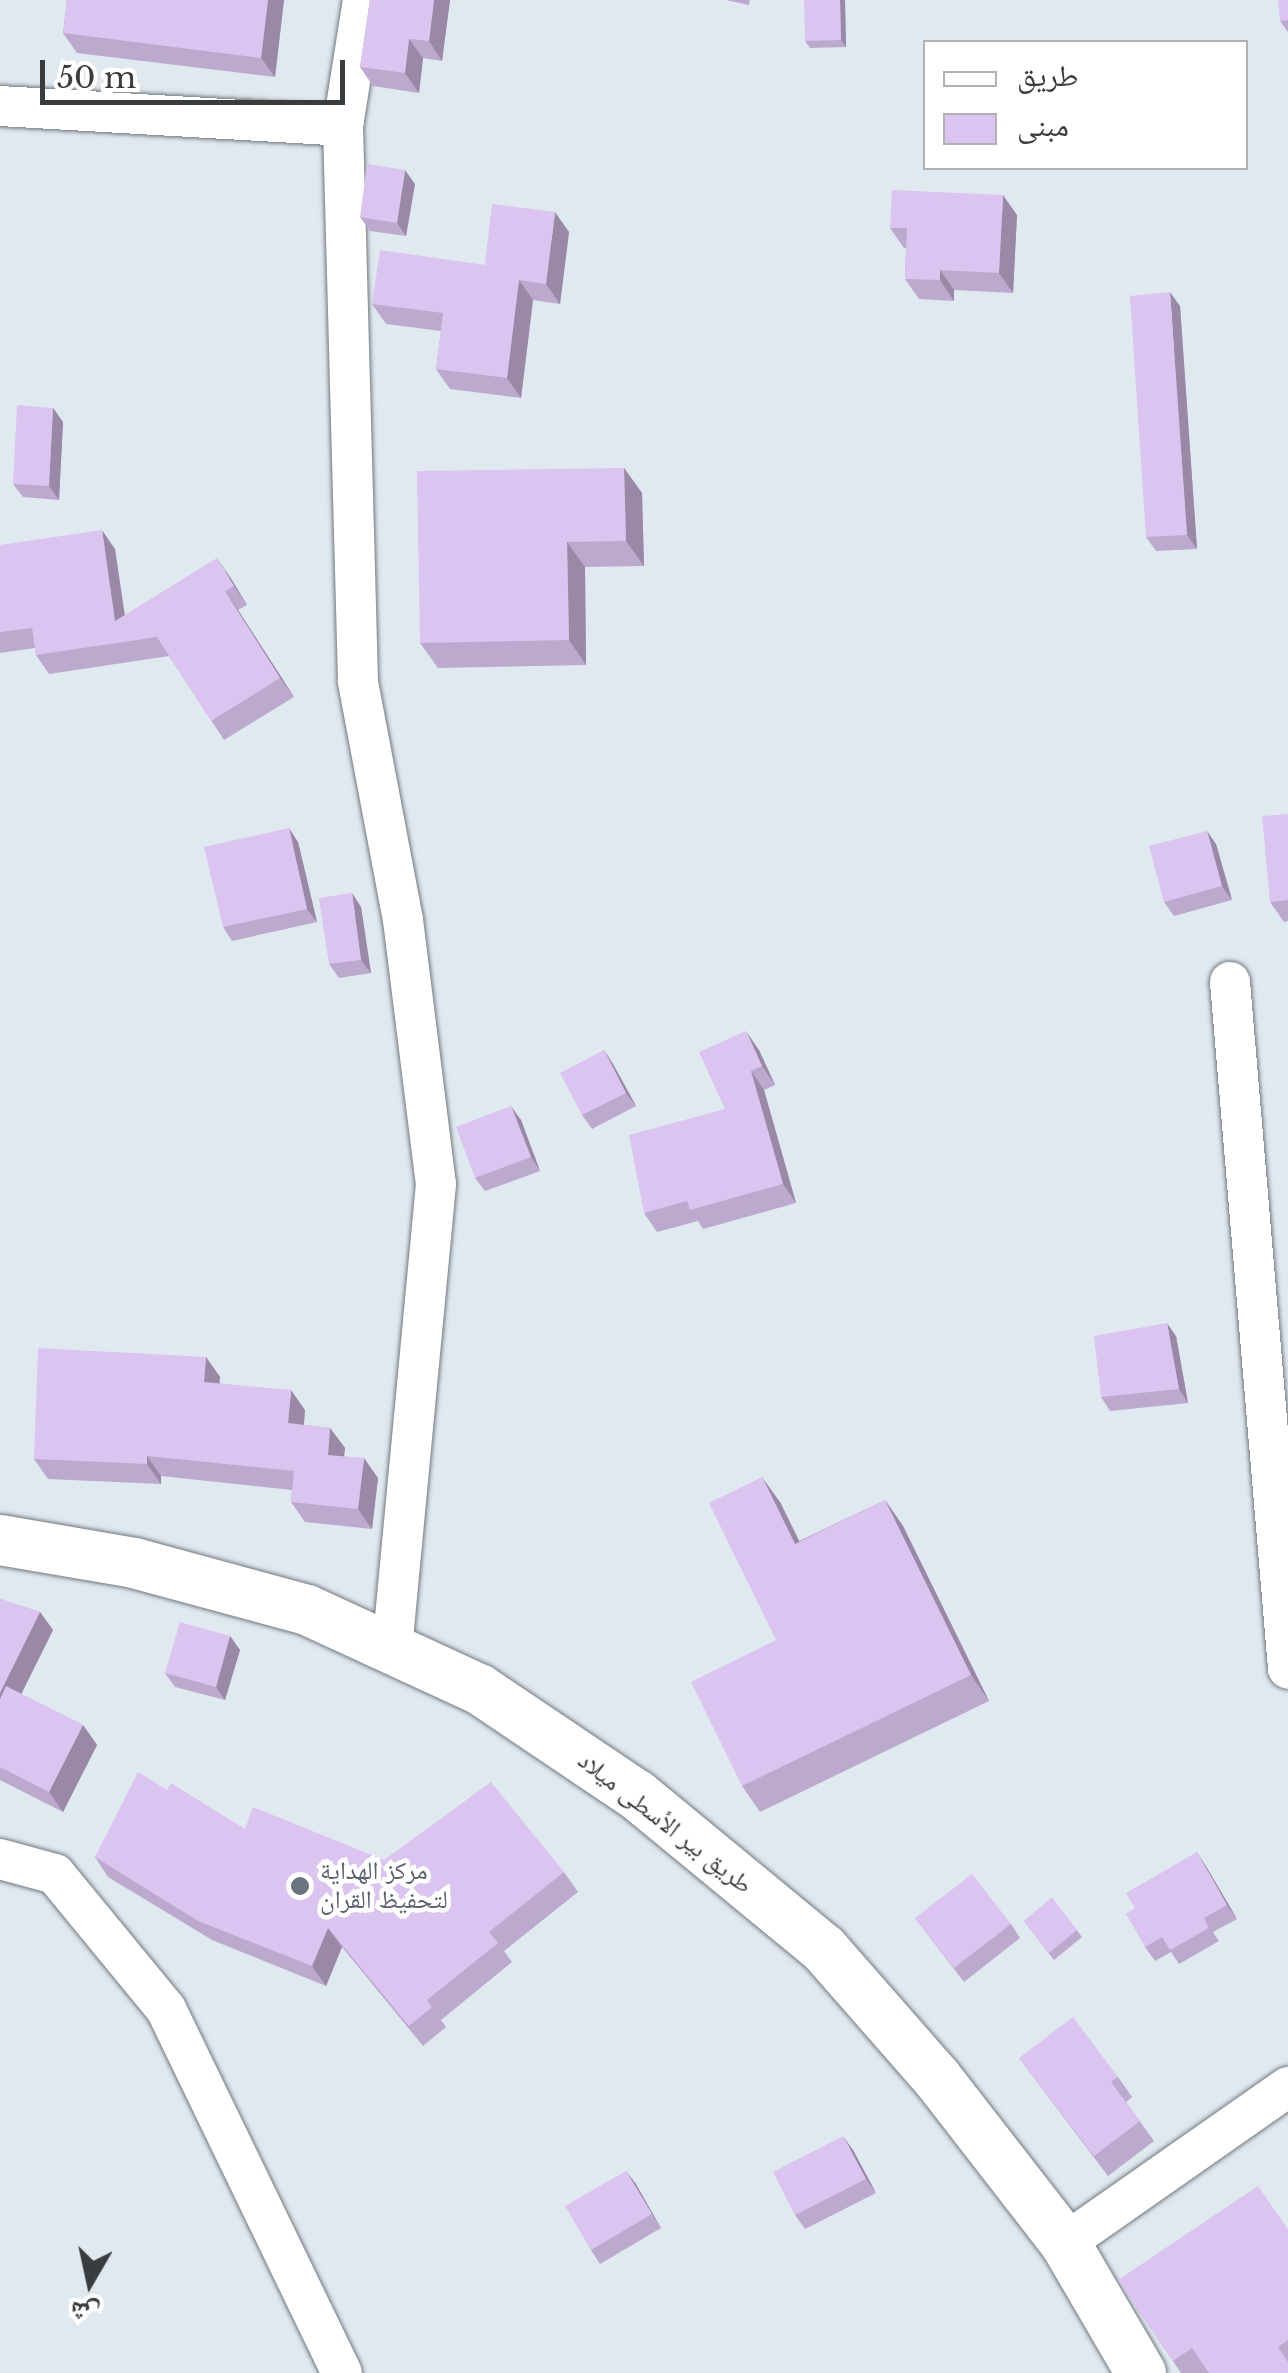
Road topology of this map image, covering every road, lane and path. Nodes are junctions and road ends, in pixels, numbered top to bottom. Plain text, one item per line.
1 (363, 0) edge
2 (0, 106) edge
3 (343, 126) junction
4 (1230, 982) dead end
5 (0, 1540) edge
6 (392, 1649) junction
7 (1288, 1669) edge
8 (0, 1860) edge
9 (1288, 2087) edge
10 (1064, 2244) junction
11 (342, 2373) edge
12 (1140, 2373) edge

1 - 3 street
2 - 3 street
3 - 6 street
4 - 7 street
5 - 6 main road, طريق بير الأسطى ميلاد
6 - 10 main road, طريق بير الأسطى ميلاد
8 - 11 street
9 - 10 street
10 - 12 main road, طريق بير الأسطى ميلاد

